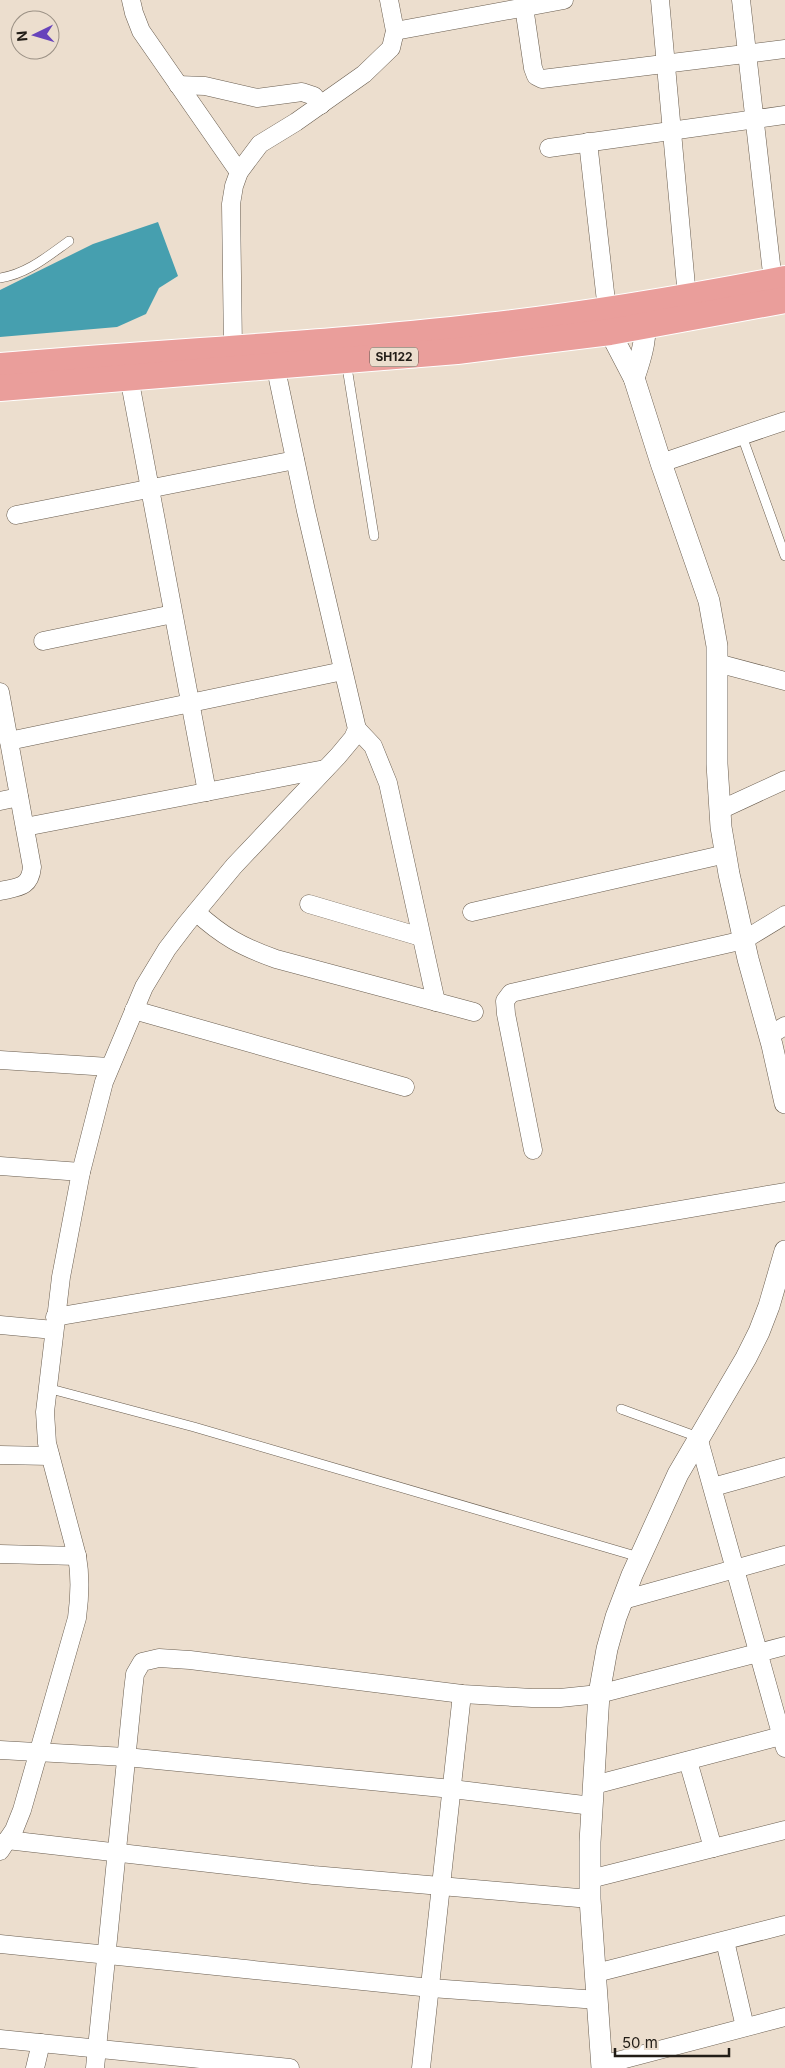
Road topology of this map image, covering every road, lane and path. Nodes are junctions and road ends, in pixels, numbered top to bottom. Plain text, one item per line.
1 (131, 0) edge
2 (389, 0) edge
3 (564, 0) edge
4 (660, 0) edge
5 (742, 0) edge
6 (524, 3) edge
7 (395, 31) junction
8 (785, 49) edge
9 (746, 54) junction
10 (665, 64) junction
11 (178, 85) junction
12 (321, 105) junction
13 (785, 115) edge
14 (754, 119) junction
15 (672, 130) junction
16 (588, 142) junction
17 (549, 148) dead end
18 (239, 172) junction
19 (70, 241) dead end
20 (0, 278) edge
21 (781, 287) edge
22 (687, 297) junction
23 (645, 315) junction
24 (609, 321) junction
25 (233, 348) junction
26 (273, 356) junction
27 (346, 360) junction
28 (0, 366) edge
29 (129, 377) junction
30 (634, 378) junction
31 (0, 388) edge
32 (785, 421) edge
33 (742, 436) junction
34 (295, 460) junction
35 (661, 463) junction
36 (150, 488) junction
37 (16, 515) dead end
38 (374, 536) dead end
39 (785, 556) edge
40 (173, 614) junction
41 (43, 641) dead end
42 (717, 663) junction
43 (344, 671) junction
44 (785, 681) edge
45 (0, 692) edge
46 (190, 704) junction
47 (2, 711) edge
48 (357, 729) junction
49 (9, 741) junction
50 (325, 769) junction
51 (785, 780) edge
52 (207, 792) junction
53 (19, 797) junction
54 (0, 801) edge
55 (720, 810) junction
56 (25, 828) junction
57 (726, 854) junction
58 (0, 891) edge
59 (309, 904) dead end
60 (196, 912) junction
61 (472, 912) dead end
62 (785, 915) edge
63 (421, 937) junction
64 (744, 940) junction
65 (436, 1002) junction
66 (134, 1010) junction
67 (474, 1012) dead end
68 (777, 1030) edge
69 (0, 1060) edge
70 (109, 1067) junction
71 (405, 1087) dead end
72 (785, 1103) edge
73 (533, 1150) dead end
74 (0, 1166) edge
75 (81, 1172) junction
76 (785, 1192) edge
77 (785, 1251) edge
78 (54, 1324) junction
79 (0, 1325) edge
80 (47, 1388) junction
81 (621, 1409) dead end
82 (698, 1437) junction
83 (0, 1455) edge
84 (50, 1456) junction
85 (785, 1467) edge
86 (713, 1488) junction
87 (0, 1554) edge
88 (77, 1556) junction
89 (785, 1556) edge
90 (640, 1557) junction
91 (736, 1568) junction
92 (623, 1600) junction
93 (785, 1646) edge
94 (759, 1652) junction
95 (462, 1694) junction
96 (599, 1694) junction
97 (784, 1740) edge
98 (0, 1750) edge
99 (40, 1751) junction
100 (126, 1756) junction
101 (688, 1760) junction
102 (452, 1789) junction
103 (593, 1796) junction
104 (785, 1830) edge
105 (3, 1846) edge
106 (713, 1848) junction
107 (118, 1854) junction
108 (441, 1886) junction
109 (590, 1889) junction
110 (785, 1925) edge
111 (725, 1940) junction
112 (0, 1944) edge
113 (106, 1954) junction
114 (596, 1973) junction
115 (430, 1988) junction
116 (598, 2000) junction
117 (785, 2017) edge
118 (745, 2027) junction
119 (0, 2039) edge
120 (41, 2043) junction
121 (97, 2048) junction
122 (602, 2066) edge
123 (35, 2068) edge
124 (95, 2068) edge
125 (290, 2068) edge
126 (421, 2068) edge

1 - 11 street
2 - 7 street
3 - 6 street
4 - 10 street
5 - 9 street
6 - 7 street
6 - 10 street
7 - 12 street
8 - 9 street
9 - 10 street
9 - 14 street
10 - 15 street
11 - 12 street
11 - 18 street
12 - 18 street
13 - 14 street
14 - 15 street
14 - 21 street
15 - 16 street
15 - 22 street
16 - 17 street
16 - 24 street
18 - 25 street
19 - 20 lane
21 - 22 main road, SH122
21 - 23 main road, SH122
22 - 23 main road, SH122
23 - 24 main road, SH122
23 - 30 street
24 - 26 main road, SH122
24 - 27 main road, SH122
24 - 30 street
25 - 26 main road, SH122
25 - 28 main road, SH122
26 - 27 main road, SH122
26 - 29 main road, SH122
26 - 34 street
27 - 38 lane
29 - 31 main road, SH122
29 - 36 street
30 - 35 street
32 - 33 street
33 - 35 street
33 - 39 lane
34 - 36 street
34 - 43 street
35 - 42 street
36 - 37 street
36 - 40 street
40 - 41 street
40 - 46 street
42 - 44 street
42 - 55 street
43 - 46 street
43 - 48 street
45 - 47 street
46 - 49 street
46 - 52 street
47 - 49 street
48 - 50 street
48 - 63 street
49 - 53 street
50 - 52 street
50 - 60 street
51 - 55 street
52 - 56 street
53 - 54 street
53 - 56 street
55 - 57 street
56 - 58 street
57 - 61 street
57 - 64 street
59 - 63 street
60 - 65 street
60 - 66 street
62 - 64 street
63 - 65 street
64 - 68 street
64 - 73 street
65 - 67 street
66 - 70 street
66 - 71 street
68 - 72 street
69 - 70 street
70 - 75 street
74 - 75 street
75 - 78 street
76 - 78 street
77 - 82 street
78 - 79 street
78 - 80 street
80 - 84 street
80 - 90 lane
81 - 82 lane
82 - 86 street
82 - 90 street
83 - 84 street
84 - 88 street
85 - 86 street
86 - 91 street
87 - 88 street
88 - 99 street
89 - 91 street
90 - 92 street
91 - 92 street
91 - 94 street
92 - 96 street
93 - 94 street
94 - 96 street
94 - 97 street
95 - 96 street
95 - 100 street
95 - 102 street
96 - 103 street
97 - 101 street
98 - 99 street
99 - 100 street
99 - 105 street
100 - 102 street
100 - 107 street
101 - 103 street
101 - 106 street
102 - 103 street
102 - 108 street
103 - 109 street
104 - 106 street
105 - 107 street
106 - 109 street
107 - 108 street
107 - 113 street
108 - 109 street
108 - 115 street
109 - 114 street
110 - 111 street
111 - 114 street
111 - 118 street
112 - 113 street
113 - 115 street
113 - 121 street
114 - 116 street
115 - 116 street
115 - 126 street
116 - 122 street
117 - 118 street
118 - 122 street
119 - 120 street
120 - 121 street
120 - 123 street
121 - 124 street
121 - 125 street

